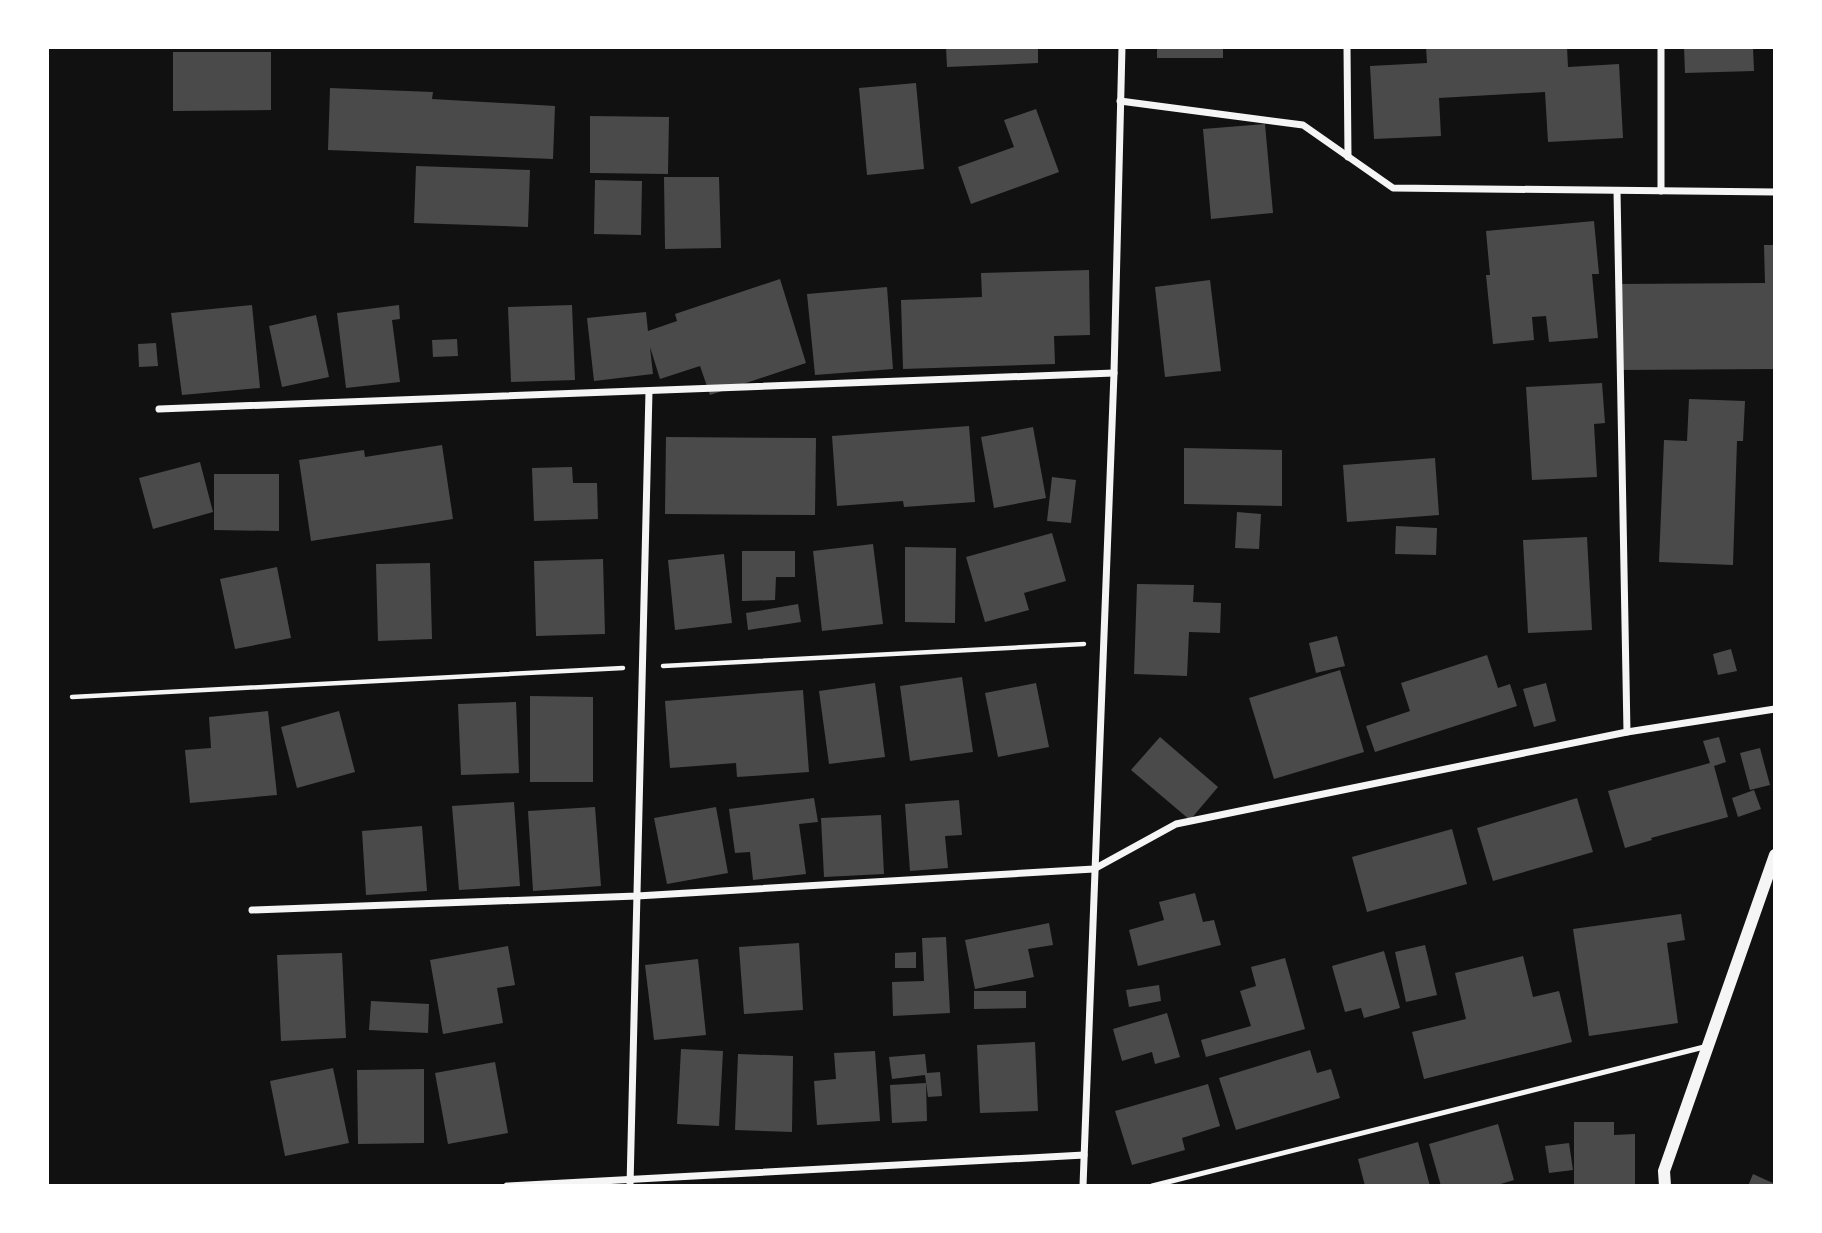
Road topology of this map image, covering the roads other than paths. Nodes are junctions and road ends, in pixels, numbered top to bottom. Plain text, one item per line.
1 (1122, 47) edge
2 (1347, 47) edge
3 (1661, 47) edge
4 (1120, 101) junction
5 (1348, 157) junction
6 (1617, 191) junction
7 (1661, 191) junction
8 (1775, 192) edge
9 (1114, 373) junction
10 (649, 391) junction
11 (159, 409) dead end
12 (1775, 709) edge
13 (1627, 732) junction
14 (1775, 855) edge
15 (1094, 869) junction
16 (637, 896) junction
17 (252, 910) dead end
18 (1707, 1046) junction
19 (1084, 1156) junction
20 (630, 1182) edge
21 (506, 1186) edge
22 (1083, 1186) edge
23 (1152, 1186) edge
24 (1665, 1186) edge

1 - 4 street
2 - 5 street
3 - 7 street
4 - 5 street
4 - 9 street
5 - 6 street
6 - 7 street
6 - 13 street
7 - 8 street
9 - 10 street
9 - 15 street
10 - 11 street
10 - 16 street
12 - 13 street
13 - 15 street
14 - 18 street
15 - 16 street
15 - 19 street
16 - 17 street
16 - 20 street
18 - 23 lane
18 - 24 street
19 - 20 street
19 - 22 street
20 - 21 street

